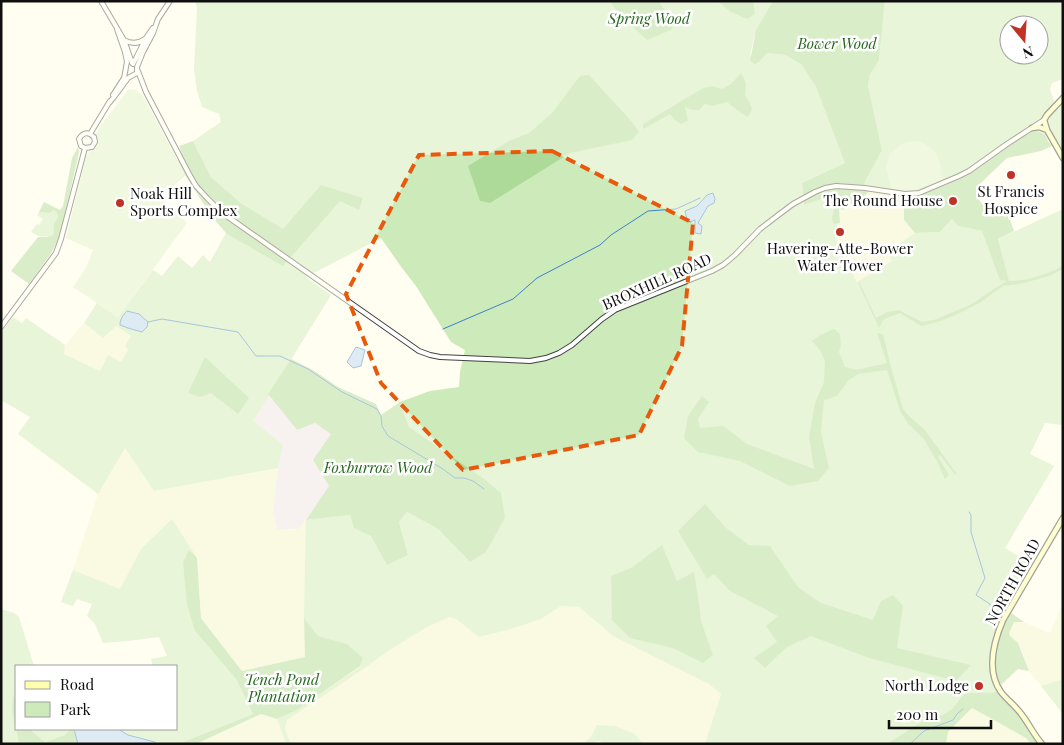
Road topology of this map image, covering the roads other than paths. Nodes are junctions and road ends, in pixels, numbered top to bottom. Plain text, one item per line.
1 (102, 1) edge
2 (170, 1) edge
3 (156, 24) junction
4 (117, 29) junction
5 (146, 38) junction
6 (124, 40) junction
7 (126, 66) junction
8 (135, 66) junction
9 (125, 72) junction
10 (132, 76) junction
11 (146, 92) junction
12 (1063, 98) edge
13 (109, 103) junction
14 (1044, 120) junction
15 (1032, 128) junction
16 (1047, 130) junction
17 (90, 134) junction
18 (85, 148) junction
19 (1063, 158) edge
20 (1, 327) edge
21 (1063, 518) edge
22 (1042, 744) edge

1 - 4 street
2 - 3 street
3 - 5 street
3 - 8 street
4 - 6 street, BROXHILL ROAD
4 - 7 street
5 - 6 street
5 - 8 street
6 - 8 street, BROXHILL ROAD
7 - 8 street
7 - 9 street
8 - 10 street
8 - 11 street, BROXHILL ROAD
9 - 10 street
9 - 13 street
10 - 11 street, BROXHILL ROAD
10 - 13 street
11 - 15 street, BROXHILL ROAD
12 - 14 main road
13 - 17 street
14 - 15 street, BROXHILL ROAD
14 - 16 main road
15 - 16 main road
16 - 19 main road
17 - 18 street
17 - 18 street
18 - 20 street
21 - 22 main road, NORTH ROAD

